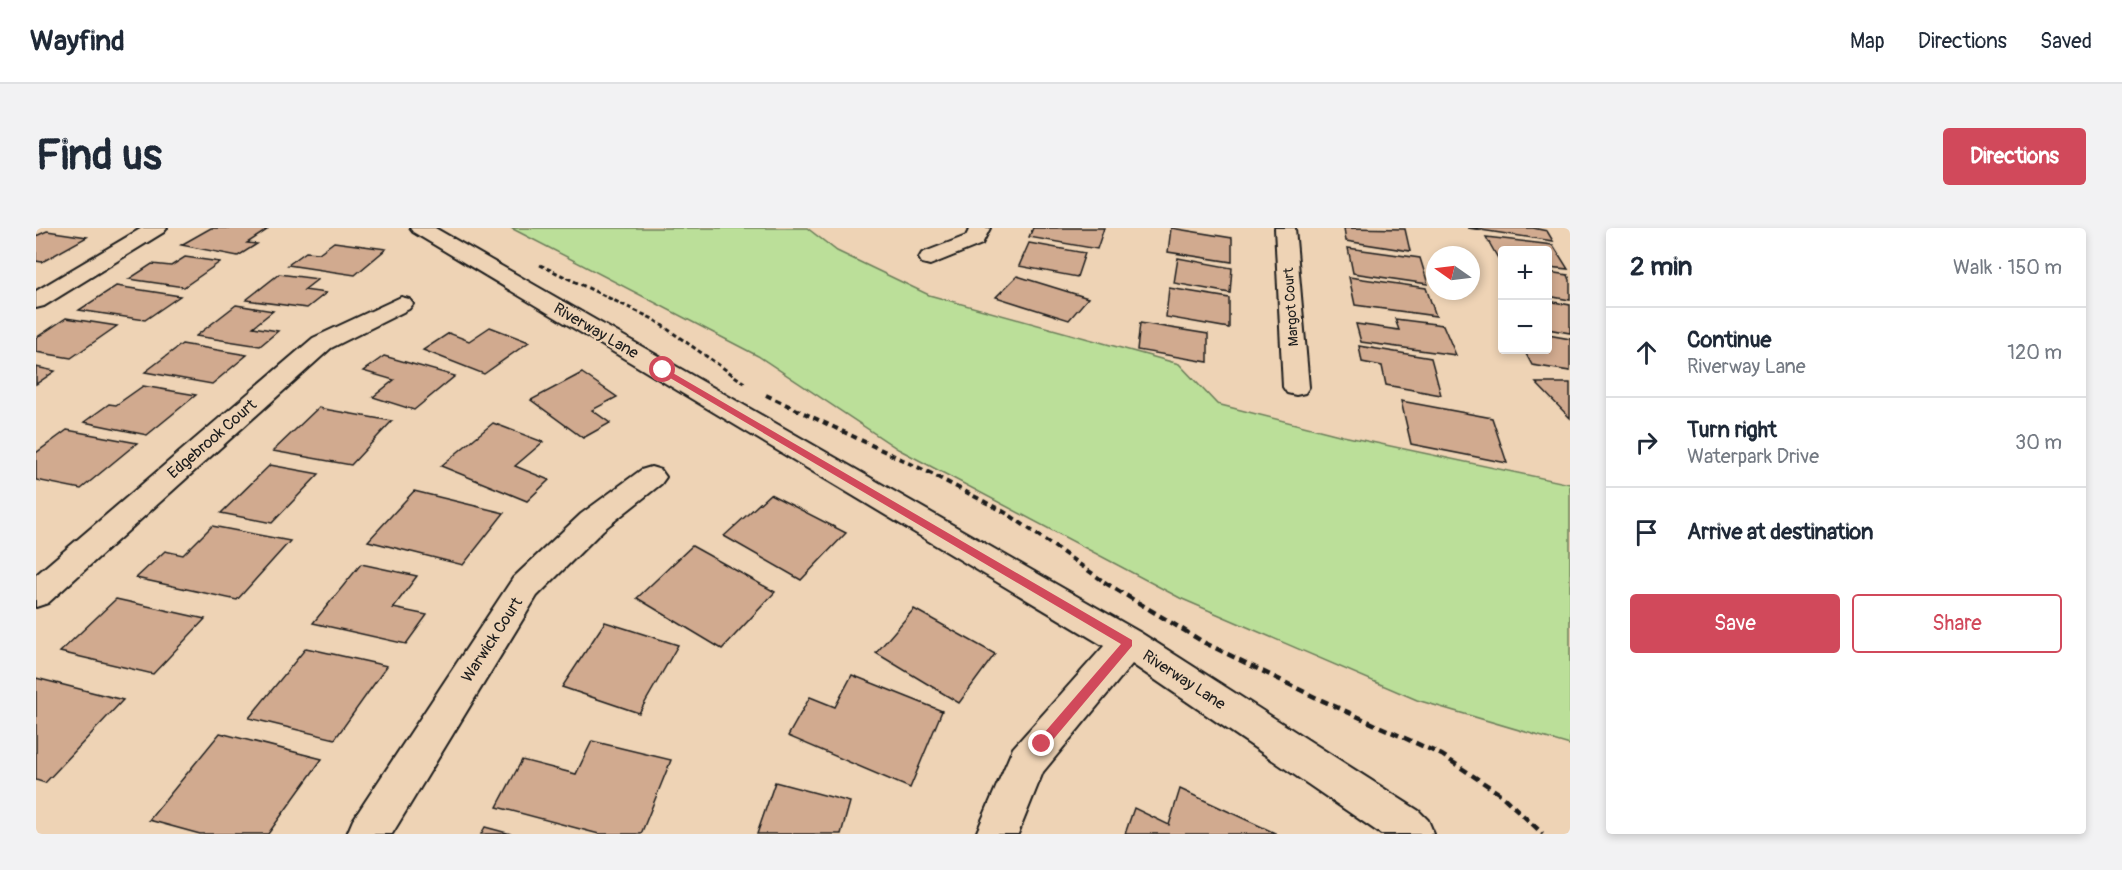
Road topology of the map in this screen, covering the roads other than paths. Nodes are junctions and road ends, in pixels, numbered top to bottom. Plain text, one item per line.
1 (158, 228) edge
2 (420, 228) edge
3 (980, 228) edge
4 (1285, 228) edge
5 (930, 258) dead end
6 (36, 301) edge
7 (401, 304) dead end
8 (1296, 387) dead end
9 (651, 477) dead end
10 (36, 594) edge
11 (1128, 643) junction
12 (368, 834) edge
13 (997, 834) edge
14 (1413, 834) edge

1 - 6 street
2 - 11 street, Riverway Lane
3 - 5 street
4 - 8 street, Margot Court
7 - 10 street, Edgebrook Court
9 - 12 street, Warwick Court
11 - 13 street
11 - 14 street, Riverway Lane

